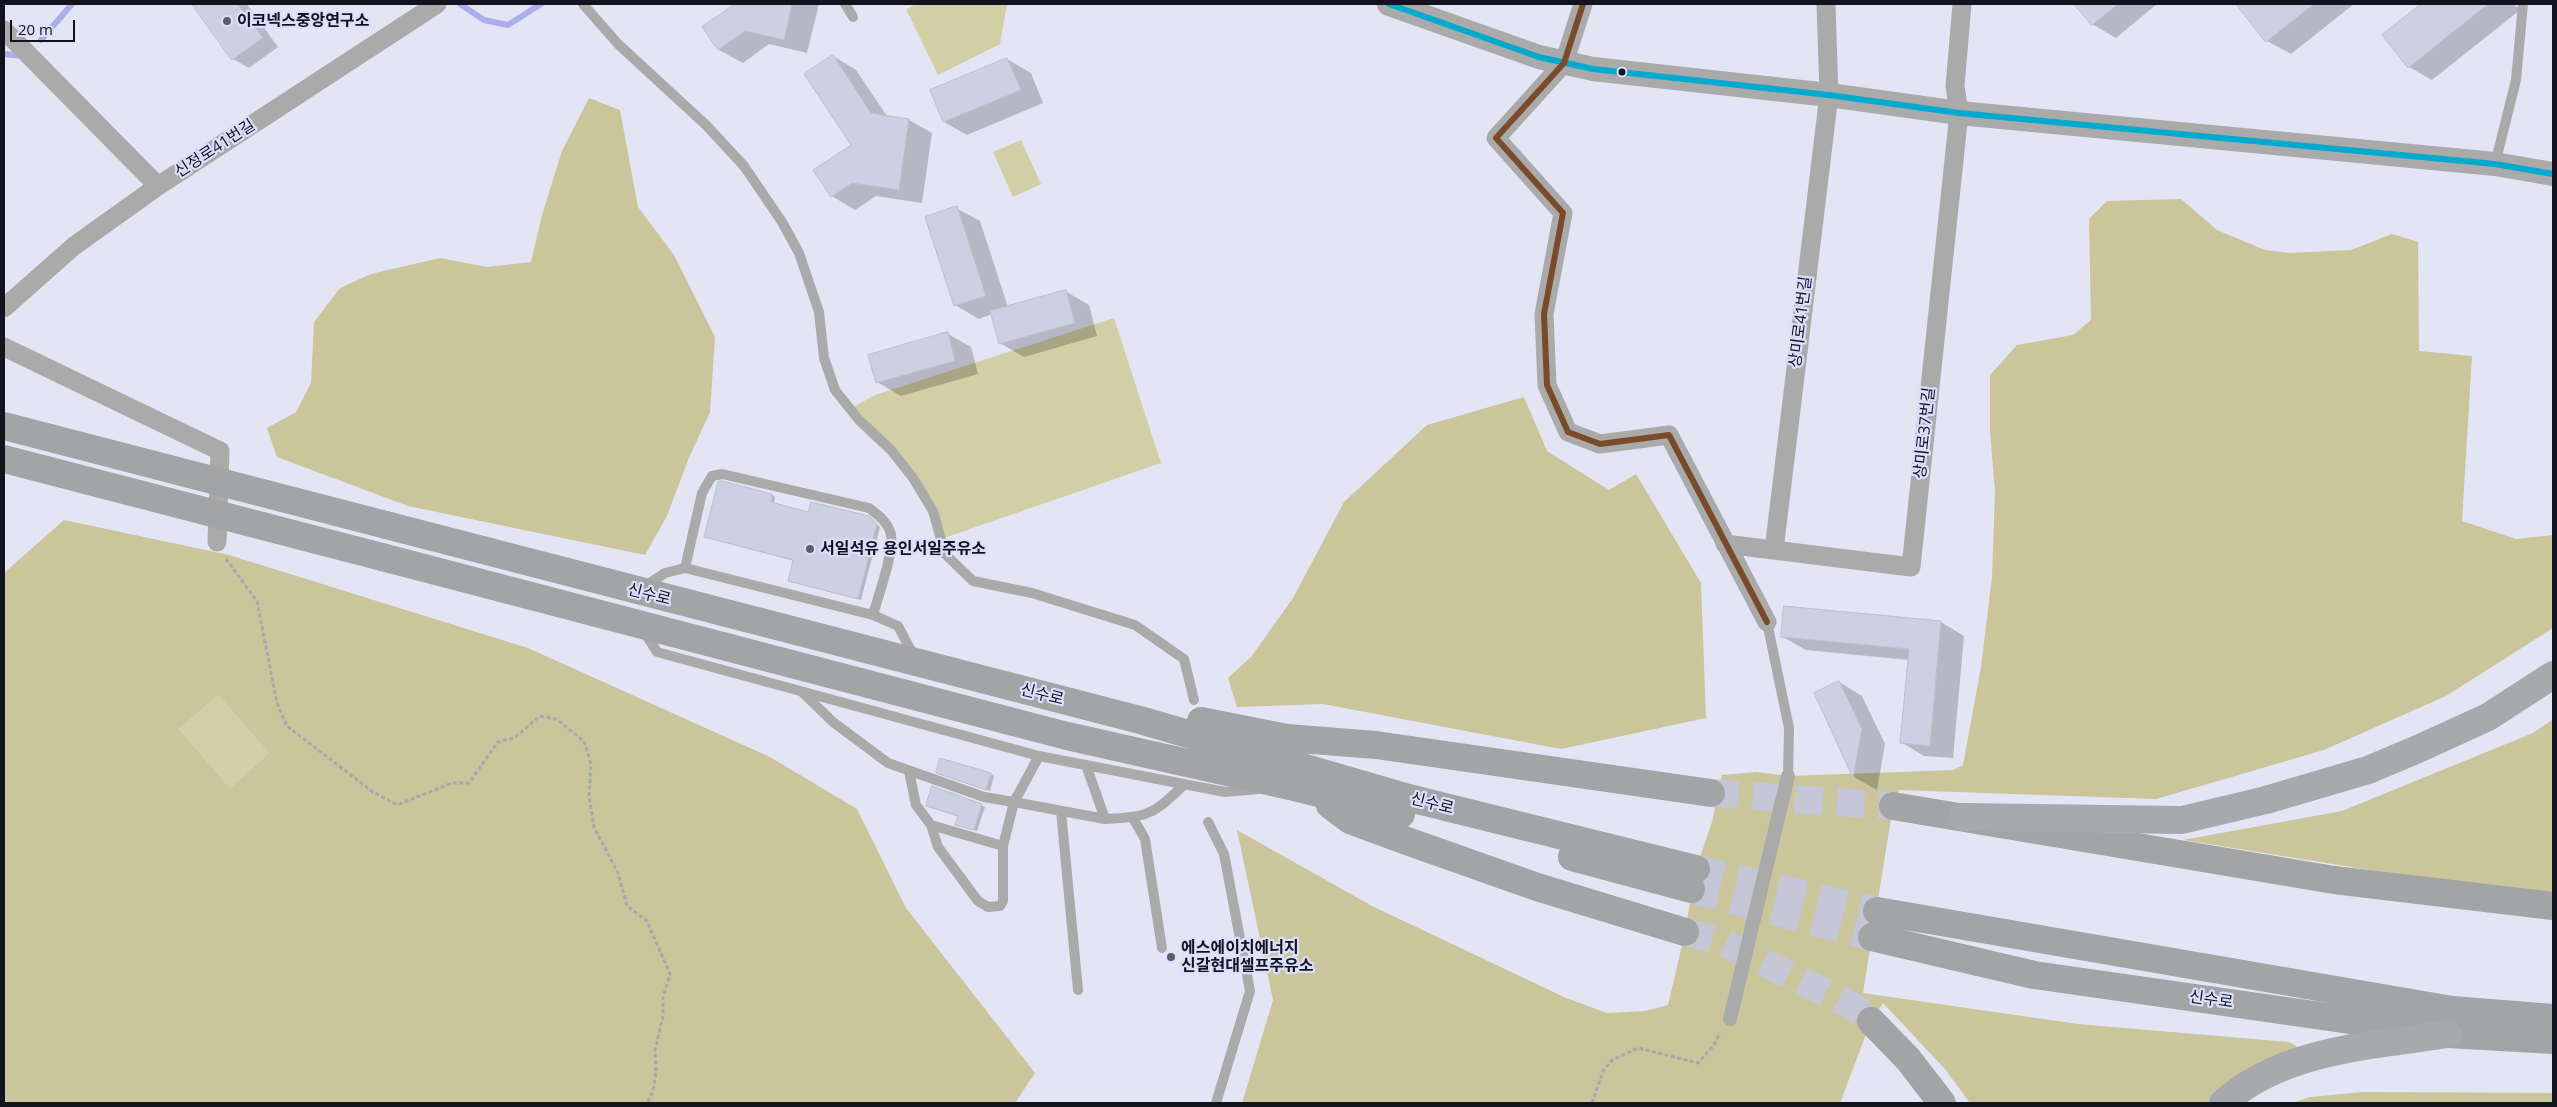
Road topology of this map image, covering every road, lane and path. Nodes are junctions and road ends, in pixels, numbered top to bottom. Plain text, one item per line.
1 (583, 4) edge
2 (844, 4) edge
3 (1389, 4) edge
4 (1583, 4) edge
5 (1826, 4) edge
6 (1962, 4) edge
7 (2524, 4) edge
8 (431, 7) edge
9 (853, 17) dead end
10 (4, 30) edge
11 (1564, 63) junction
12 (1829, 95) junction
13 (1959, 113) junction
14 (2496, 164) junction
15 (2553, 174) edge
16 (158, 186) junction
17 (4, 308) edge
18 (4, 347) edge
19 (4, 426) edge
20 (4, 459) edge
21 (217, 542) joint
22 (1725, 544) junction
23 (1774, 550) junction
24 (685, 568) junction
25 (636, 592) junction
26 (873, 615) junction
27 (1768, 622) joint
28 (640, 624) junction
29 (918, 663) junction
30 (2553, 675) edge
31 (803, 692) junction
32 (1194, 700) dead end
33 (1140, 720) junction
34 (1039, 756) junction
35 (1086, 766) junction
36 (910, 771) junction
37 (1788, 776) joint
38 (1185, 784) junction
39 (1302, 790) junction
40 (1711, 793) tunnel mouth
41 (1014, 802) junction
42 (1893, 806) tunnel mouth
43 (1061, 811) junction
44 (1962, 817) junction
45 (1133, 818) junction
46 (1105, 819) junction
47 (1208, 822) dead end
48 (931, 825) junction
49 (1002, 846) junction
50 (2553, 906) edge
51 (1685, 932) tunnel mouth
52 (1162, 948) dead end
53 (1078, 990) dead end
54 (2553, 1018) edge
55 (1730, 1019) joint
56 (1871, 1021) tunnel mouth
57 (2450, 1022) junction
58 (2553, 1040) edge
59 (647, 1103) edge
60 (1216, 1103) edge
61 (1592, 1103) edge
62 (1942, 1103) edge
63 (2223, 1103) edge

1 - 32 lane
2 - 9 lane
3 - 11 street
4 - 11 street
5 - 12 street, 상미로41번길
6 - 13 street
7 - 14 lane
8 - 16 street, 신정로41번길
10 - 16 street
11 - 12 street
11 - 22 street
12 - 13 street
12 - 23 street, 상미로41번길
13 - 14 street
13 - 23 street, 상미로37번길
14 - 15 street
16 - 17 street, 신정로41번길
18 - 21 street
19 - 25 main road, 신수로, bridge
20 - 28 main road, 신수로, bridge
21 - 59 path
22 - 23 street, 상미로37번길
22 - 27 street
24 - 25 lane
24 - 26 lane
24 - 26 lane
25 - 29 main road, 신수로
26 - 29 lane
27 - 37 lane
28 - 31 lane
28 - 39 main road, 신수로
29 - 33 main road, 신수로
30 - 44 highway
31 - 34 lane
31 - 36 lane
33 - 39 main road, 신수로
33 - 40 main road
34 - 35 lane
34 - 41 lane
35 - 38 lane
35 - 46 lane
36 - 41 lane
36 - 48 lane
37 - 55 street, bridge
38 - 39 lane
38 - 45 lane
39 - 51 main road
41 - 43 lane
41 - 49 lane
42 - 44 main road
43 - 46 lane
43 - 53 lane
44 - 50 main road
45 - 46 lane
45 - 52 lane
47 - 60 lane
48 - 49 lane
48 - 49 lane
54 - 57 main road, 신수로
55 - 61 path
56 - 62 main road
57 - 57 main road, 신수로
57 - 58 main road, 신수로
57 - 63 highway

